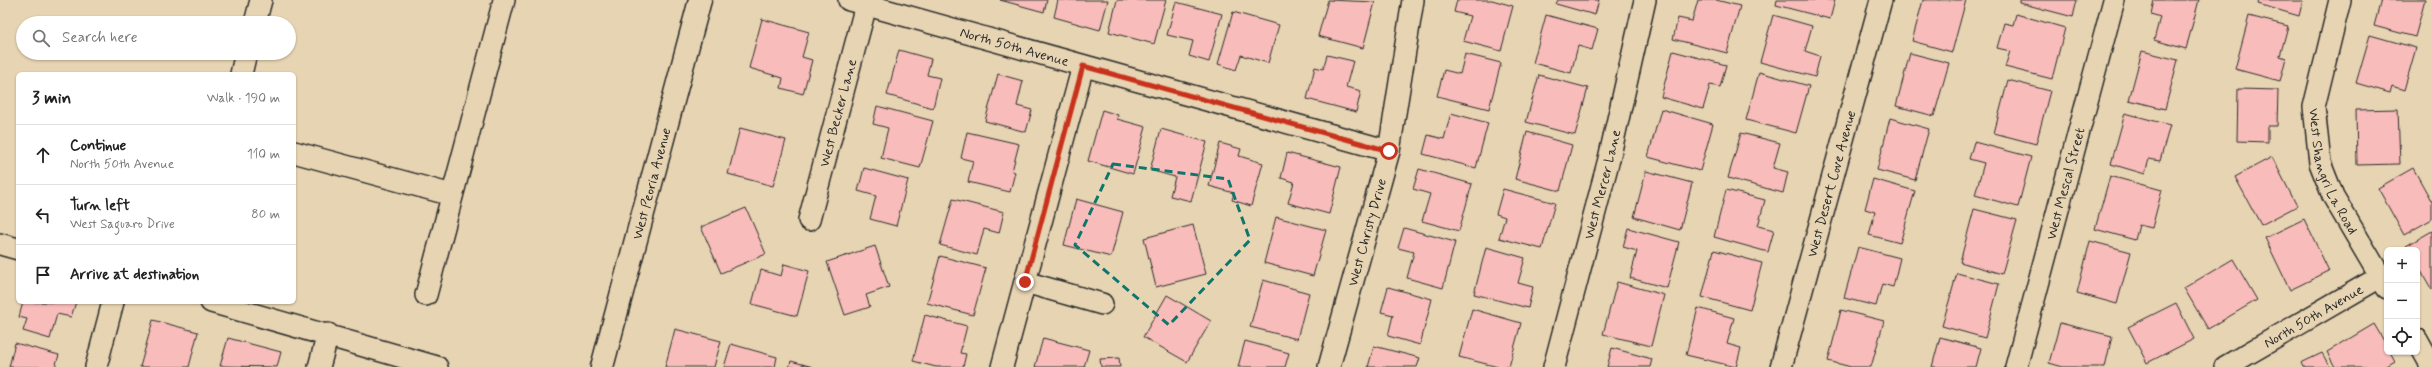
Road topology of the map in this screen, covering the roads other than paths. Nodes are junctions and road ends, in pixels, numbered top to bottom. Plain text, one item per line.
1 (261, 0) edge
2 (504, 0) edge
3 (700, 0) edge
4 (1413, 0) edge
5 (1645, 0) edge
6 (1881, 0) edge
7 (2114, 0) edge
8 (2340, 0) edge
9 (857, 2) edge
10 (257, 16) edge
11 (244, 60) edge
12 (1083, 66) junction
13 (241, 72) edge
14 (1389, 151) junction
15 (296, 153) edge
16 (452, 195) junction
17 (810, 220) dead end
18 (0, 244) edge
19 (16, 248) edge
20 (1025, 282) junction
21 (2384, 282) edge
22 (426, 294) dead end
23 (112, 304) edge
24 (218, 304) edge
25 (1102, 304) dead end
26 (328, 334) junction
27 (2420, 345) edge
28 (96, 367) edge
29 (319, 367) edge
30 (437, 367) edge
31 (602, 367) edge
32 (1002, 367) edge
33 (1329, 367) edge
34 (1554, 367) edge
35 (1781, 367) edge
36 (2016, 367) edge
37 (2225, 367) edge
38 (2432, 367) edge

1 - 10 street
2 - 16 street
3 - 31 main road, West Peoria Avenue
4 - 14 street, West Christy Drive
5 - 34 street, West Mercer Lane
6 - 35 street, West Desert Cove Avenue
7 - 36 street, West Mescal Street
8 - 21 street, West Shangri La Road
9 - 12 street, North 50th Avenue
9 - 17 street, West Becker Lane
11 - 13 street
12 - 14 street, North 50th Avenue
12 - 20 street
14 - 33 street, West Christy Drive
15 - 16 street
16 - 22 street
18 - 19 street
20 - 25 street
20 - 32 street
21 - 37 street, North 50th Avenue
23 - 28 street
24 - 26 street
26 - 29 street
26 - 30 street
27 - 38 street

